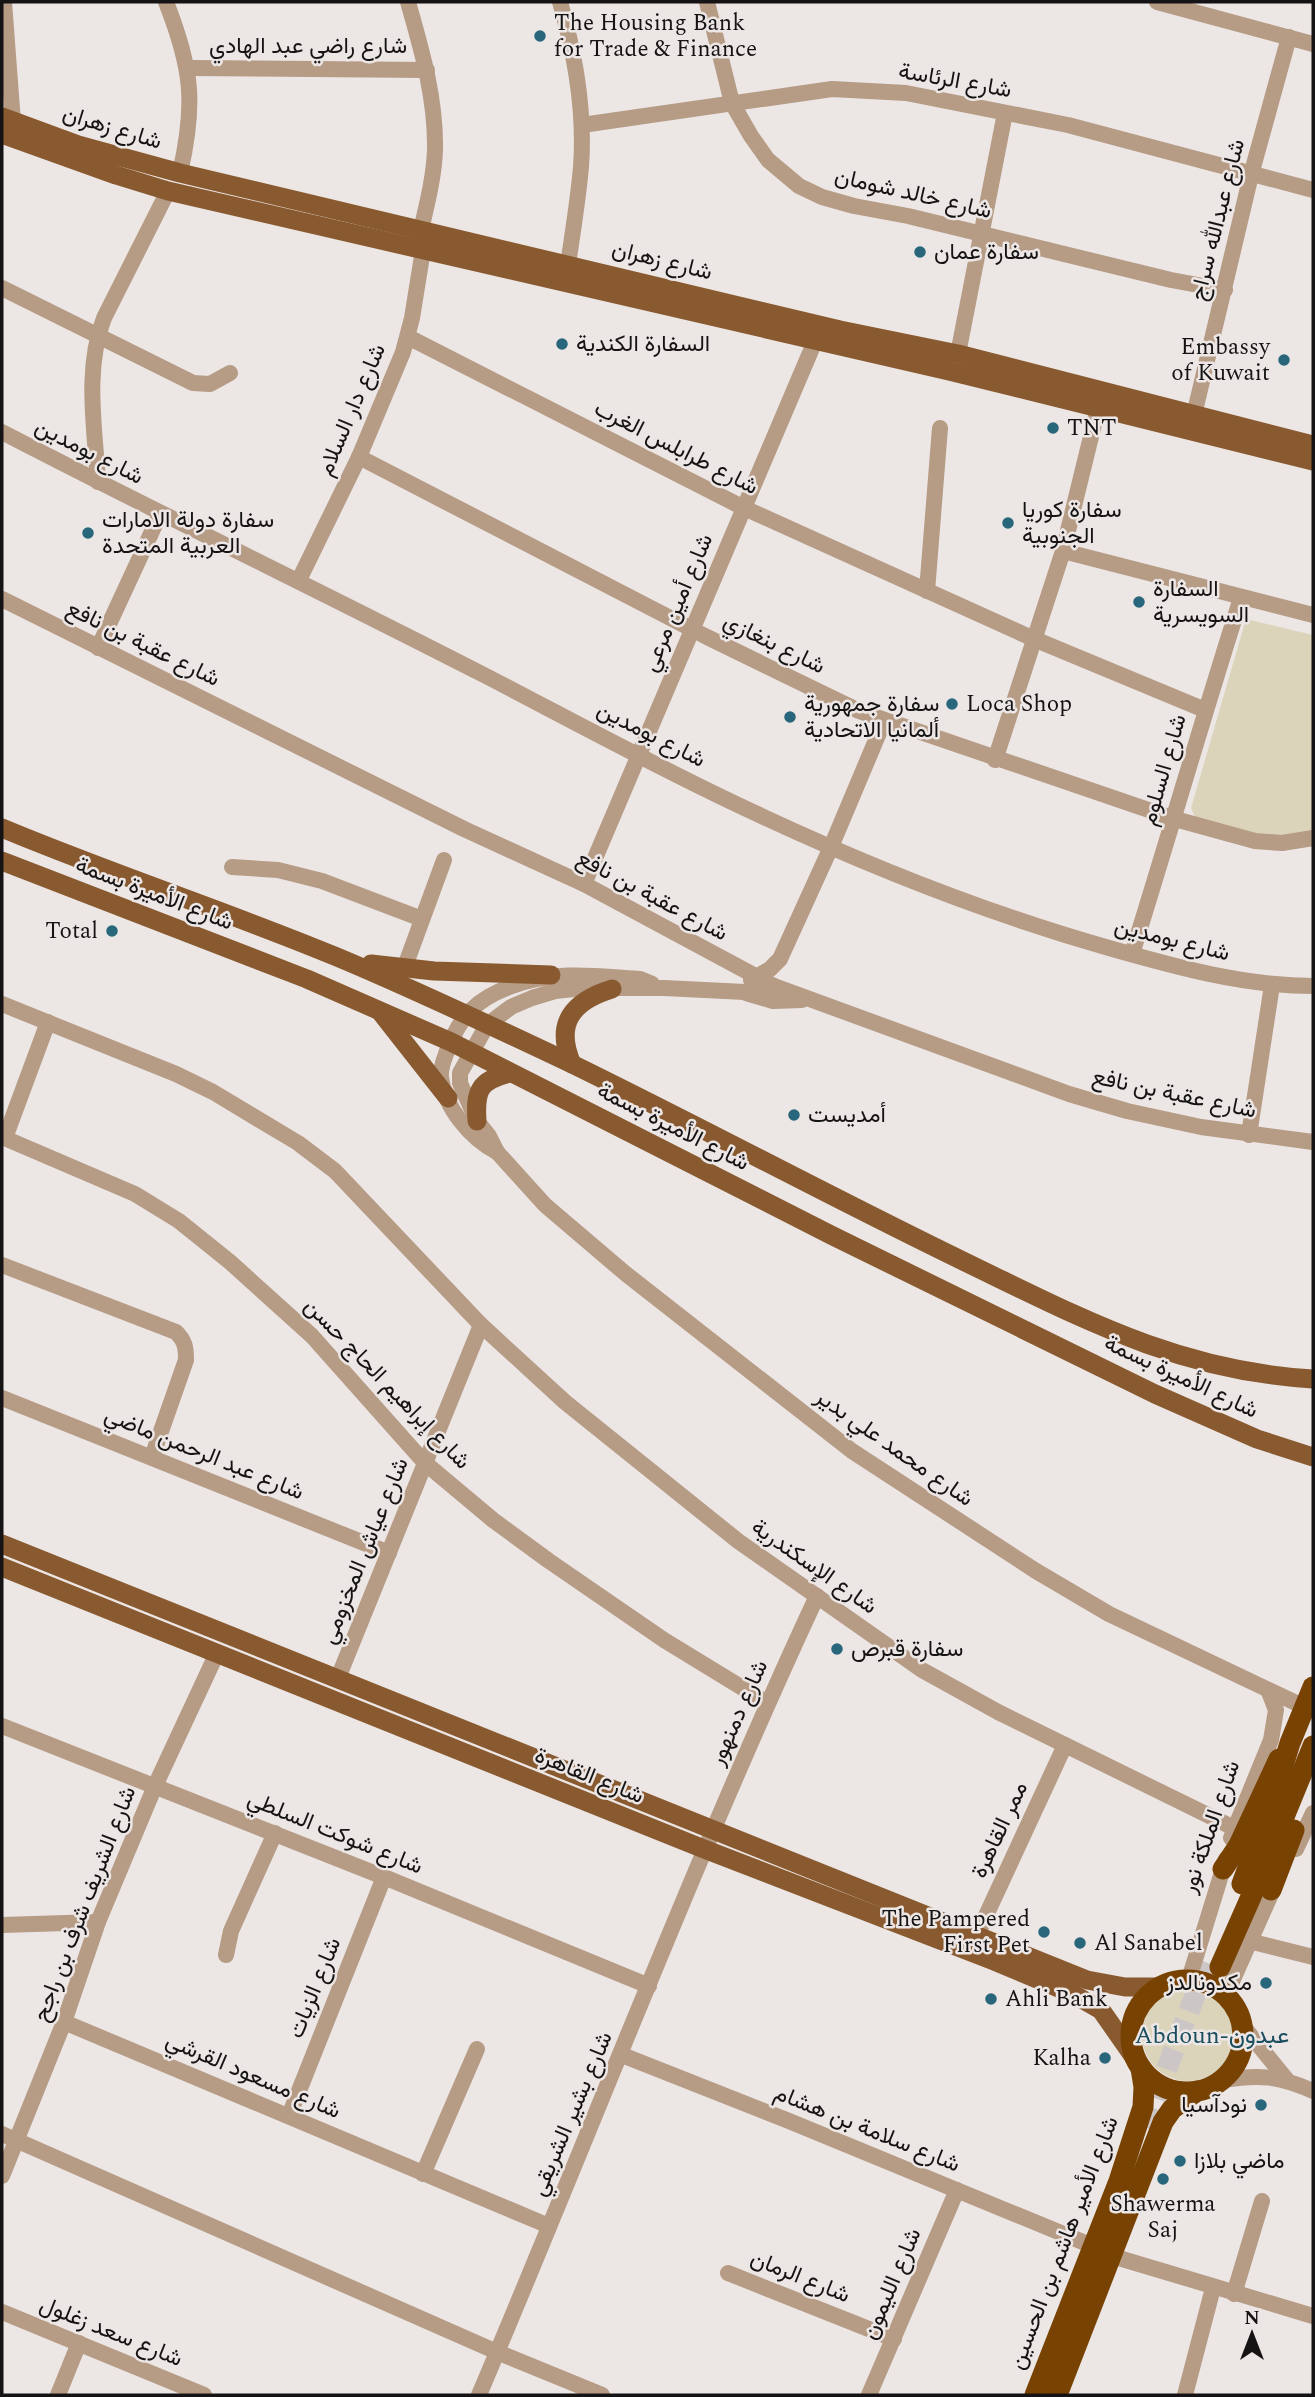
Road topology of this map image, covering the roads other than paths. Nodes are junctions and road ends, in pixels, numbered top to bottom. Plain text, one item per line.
1 (4, 2) edge
2 (166, 2) edge
3 (408, 2) edge
4 (560, 2) edge
5 (708, 2) edge
6 (1157, 2) edge
7 (1289, 37) junction
8 (1313, 44) edge
9 (188, 68) junction
10 (428, 70) junction
11 (732, 103) junction
12 (1005, 113) junction
13 (5, 124) edge
14 (582, 125) junction
15 (180, 173) junction
16 (1251, 175) junction
17 (1313, 190) edge
18 (168, 191) junction
19 (421, 230) junction
20 (983, 233) junction
21 (422, 250) junction
22 (568, 264) junction
23 (2, 288) edge
24 (1225, 290) junction
25 (97, 336) junction
26 (408, 337) junction
27 (815, 341) junction
28 (958, 354) junction
29 (230, 373) dead end
30 (1098, 408) junction
31 (1194, 415) junction
32 (940, 428) dead end
33 (2, 432) edge
34 (1313, 445) edge
35 (359, 457) junction
36 (1313, 461) edge
37 (98, 482) junction
38 (742, 507) junction
39 (160, 514) junction
40 (1063, 551) junction
41 (299, 580) junction
42 (927, 591) junction
43 (1241, 598) junction
44 (2, 599) edge
45 (1313, 615) edge
46 (691, 629) junction
47 (1034, 639) junction
48 (98, 648) junction
49 (1205, 710) junction
50 (884, 721) junction
51 (639, 755) junction
52 (995, 760) junction
53 (1175, 819) junction
54 (2, 828) edge
55 (1313, 838) edge
56 (831, 847) junction
57 (444, 860) dead end
58 (2, 861) edge
59 (232, 867) dead end
60 (584, 884) junction
61 (422, 919) junction
62 (1132, 954) junction
63 (334, 956) junction
64 (404, 970) junction
65 (551, 975) junction
66 (757, 978) junction
67 (1272, 985) junction
68 (774, 986) junction
69 (1313, 986) edge
70 (664, 988) junction
71 (612, 989) junction
72 (717, 990) junction
73 (745, 992) junction
74 (808, 999) junction
75 (2, 1004) edge
76 (379, 1010) junction
77 (465, 1014) junction
78 (48, 1022) junction
79 (487, 1025) junction
80 (451, 1042) junction
81 (471, 1052) junction
82 (572, 1064) junction
83 (510, 1073) junction
84 (448, 1098) junction
85 (477, 1121) junction
86 (1249, 1135) junction
87 (3, 1137) edge
88 (1313, 1142) edge
89 (497, 1152) junction
90 (2, 1265) edge
91 (481, 1325) junction
92 (1313, 1379) edge
93 (2, 1398) edge
94 (152, 1457) junction
95 (1313, 1457) edge
96 (425, 1464) junction
97 (2, 1544) edge
98 (390, 1553) junction
99 (2, 1567) edge
100 (817, 1597) junction
101 (217, 1653) junction
102 (338, 1678) junction
103 (1313, 1687) edge
104 (1269, 1692) junction
105 (767, 1703) junction
106 (1313, 1712) edge
107 (2, 1726) edge
108 (1290, 1743) junction
109 (1065, 1745) junction
110 (1313, 1745) edge
111 (1313, 1779) edge
112 (155, 1786) junction
113 (1313, 1813) edge
114 (1276, 1816) junction
115 (713, 1830) junction
116 (275, 1833) junction
117 (1237, 1836) junction
118 (704, 1849) junction
119 (1223, 1869) joint
120 (384, 1877) junction
121 (1271, 1890) junction
122 (98, 1922) junction
123 (2, 1925) edge
124 (977, 1935) junction
125 (1249, 1941) junction
126 (226, 1955) dead end
127 (1313, 1957) edge
128 (1214, 1964) tunnel mouth
129 (1189, 1979) junction
130 (1104, 1984) junction
131 (649, 1986) junction
132 (1158, 1987) junction
133 (1226, 1995) junction
134 (1093, 2004) junction
135 (64, 2022) junction
136 (1243, 2026) junction
137 (477, 2049) dead end
138 (622, 2055) junction
139 (1138, 2064) junction
140 (1223, 2080) junction
141 (1287, 2080) junction
142 (1197, 2091) junction
143 (1313, 2091) edge
144 (289, 2116) junction
145 (9, 2137) edge
146 (423, 2174) junction
147 (2, 2176) edge
148 (957, 2190) junction
149 (1262, 2201) dead end
150 (549, 2226) junction
151 (1103, 2252) junction
152 (728, 2273) dead end
153 (1213, 2288) junction
154 (1234, 2294) junction
155 (2, 2312) edge
156 (1313, 2316) edge
157 (894, 2339) junction
158 (79, 2343) junction
159 (497, 2352) junction
160 (58, 2395) edge
161 (204, 2395) edge
162 (479, 2395) edge
163 (602, 2395) edge
164 (869, 2395) edge
165 (1035, 2395) edge
166 (1057, 2395) edge
167 (1185, 2395) edge

1 - 13 street
2 - 9 street
3 - 10 street
4 - 14 street
5 - 11 street, شارع خالد شومان
6 - 7 street
7 - 8 street
7 - 16 street, شارع عبدالله سراج
9 - 10 street, شارع راضي عبد الهادي
9 - 15 street
10 - 19 street
11 - 12 street, شارع الرئاسة
11 - 14 street, شارع الرئاسة
11 - 20 street, شارع خالد شومان
12 - 16 street, شارع الرئاسة
12 - 20 street
13 - 15 main road, شارع زهران
13 - 18 main road, شارع زهران
14 - 22 street
15 - 19 main road, شارع زهران
16 - 17 street, شارع الرئاسة
16 - 24 street, شارع عبدالله سراج
18 - 21 main road, شارع زهران
18 - 25 street
19 - 22 main road, شارع زهران
20 - 24 street, شارع خالد شومان
20 - 28 street
21 - 26 street, شارع دار السلام
21 - 27 main road, شارع زهران
22 - 28 main road, شارع زهران
23 - 25 street
24 - 31 street, شارع عبدالله سراج
25 - 29 street
25 - 37 street
26 - 35 street, شارع دار السلام
26 - 38 street, شارع طرابلس الغرب
27 - 30 main road, شارع زهران
27 - 38 street, شارع أمين مرعي
28 - 31 main road, شارع زهران
30 - 36 main road, شارع زهران
30 - 40 street
31 - 34 main road, شارع زهران
32 - 42 street
33 - 37 street, شارع بومدين
35 - 41 street, شارع دار السلام
35 - 46 street, شارع بنغازي
37 - 39 street, شارع بومدين
38 - 42 street, شارع طرابلس الغرب
38 - 46 street, شارع أمين مرعي
39 - 41 street, شارع بومدين
39 - 48 street
40 - 43 street
40 - 47 street
41 - 51 street, شارع بومدين
42 - 47 street, شارع طرابلس الغرب
43 - 45 street
43 - 49 street, شارع السلوم
44 - 48 street, شارع عقبة بن نافع
46 - 50 street, شارع بنغازي
46 - 51 street, شارع أمين مرعي
47 - 49 street, شارع طرابلس الغرب
47 - 52 street
48 - 60 street, شارع عقبة بن نافع
49 - 53 street, شارع السلوم
50 - 52 street, شارع بنغازي
50 - 56 street
51 - 56 street, شارع بومدين
51 - 60 street, شارع أمين مرعي
52 - 53 street, شارع بنغازي
53 - 55 street, شارع بنغازي
53 - 62 street, شارع السلوم
54 - 63 main road, شارع الأميرة بسمة
56 - 62 street, شارع بومدين
56 - 66 street
57 - 61 street
58 - 76 main road, شارع الأميرة بسمة
59 - 61 street
60 - 66 street, شارع عقبة بن نافع
61 - 64 street
62 - 67 street, شارع بومدين
63 - 64 main road
63 - 77 main road, شارع الأميرة بسمة
64 - 65 main road
65 - 70 street
65 - 77 street
66 - 68 street, شارع عقبة بن نافع
66 - 72 street
67 - 69 street, شارع بومدين
67 - 86 street
68 - 73 street
68 - 74 street, شارع عقبة بن نافع
70 - 71 street
70 - 72 street
71 - 79 street
71 - 82 main road
72 - 73 street
73 - 74 street
74 - 86 street, شارع عقبة بن نافع
75 - 78 street, شارع الإسكندرية
76 - 80 main road, شارع الأميرة بسمة
76 - 84 main road
77 - 79 main road, شارع الأميرة بسمة
77 - 80 street, شارع محمد علي بدير
78 - 87 street
78 - 91 street, شارع الإسكندرية
79 - 81 street, شارع محمد علي بدير
79 - 82 main road, شارع الأميرة بسمة
80 - 81 main road, شارع الأميرة بسمة
80 - 84 street, شارع محمد علي بدير
81 - 83 main road, شارع الأميرة بسمة
81 - 85 street, شارع محمد علي بدير
82 - 92 main road, شارع الأميرة بسمة
83 - 85 main road
83 - 95 main road, شارع الأميرة بسمة
84 - 89 street, شارع محمد علي بدير
85 - 89 street, شارع محمد علي بدير
86 - 88 street, شارع عقبة بن نافع
87 - 96 street, شارع إبراهيم الحاج حسن
89 - 104 street, شارع محمد علي بدير
90 - 94 street
91 - 96 street, شارع عياش المخزومي
91 - 100 street, شارع الإسكندرية
93 - 94 street, شارع عبد الرحمن ماضي
94 - 98 street, شارع عبد الرحمن ماضي
96 - 98 street, شارع عياش المخزومي
96 - 105 street, شارع إبراهيم الحاج حسن
97 - 102 main road, شارع القاهرة
98 - 102 street, شارع عياش المخزومي
99 - 101 main road, شارع القاهرة
100 - 105 street, شارع دمنهور
100 - 109 street, شارع الإسكندرية
101 - 112 street, شارع الشريف شرف بن راجح
101 - 118 main road, شارع القاهرة
102 - 115 main road, شارع القاهرة
103 - 108 highway, شارع الملكة نور, bridge
104 - 106 street, شارع محمد علي بدير
104 - 117 street, شارع الملكة نور
105 - 115 street, شارع دمنهور
107 - 112 street, شارع شوكت السلطي
108 - 114 highway, شارع الملكة نور, bridge
108 - 117 highway, bridge
109 - 117 street, شارع الإسكندرية
109 - 124 street, ممر القاهرة
110 - 114 highway, شارع الملكة نور
111 - 121 highway
112 - 116 street, شارع شوكت السلطي
112 - 122 street, شارع الشريف شرف بن راجح
113 - 121 street
114 - 128 highway, شارع الملكة نور
115 - 118 street, شارع دمنهور
115 - 124 main road, شارع القاهرة
116 - 120 street, شارع شوكت السلطي
116 - 126 street
117 - 119 highway
118 - 131 street, شارع بشير الشريقي
118 - 134 main road, شارع القاهرة
119 - 129 street, شارع الملكة نور
120 - 131 street, شارع شوكت السلطي
120 - 144 street, شارع الزيات
121 - 125 street
122 - 123 street
122 - 135 street, شارع الشريف شرف بن راجح
124 - 130 main road, شارع القاهرة
125 - 127 street
125 - 133 street
129 - 132 highway
129 - 133 highway
130 - 132 main road, شارع القاهرة
130 - 134 main road
131 - 138 street, شارع بشير الشريقي
132 - 139 highway
133 - 136 highway
134 - 139 main road, شارع القاهرة
135 - 144 street, شارع مسعود القرشي
135 - 145 street, شارع الشريف شرف بن راجح
136 - 140 highway
136 - 141 street
137 - 146 street
138 - 148 street, شارع سلامة بن هشام
138 - 150 street, شارع بشير الشريقي
139 - 142 highway
139 - 151 highway, شارع الأمير هاشم بن الحسين
140 - 141 street
140 - 142 highway
141 - 143 street
142 - 151 highway, شارع الأمير هاشم بن الحسين
144 - 146 street, شارع مسعود القرشي
145 - 147 street, شارع الشريف شرف بن راجح
145 - 159 street
146 - 150 street, شارع مسعود القرشي
148 - 151 street, شارع سلامة بن هشام
148 - 157 street, شارع الليمون
149 - 154 street
150 - 159 street, شارع بشير الشريقي
151 - 153 street, شارع سلامة بن هشام
151 - 165 highway, شارع الأمير هاشم بن الحسين
151 - 166 highway, شارع الأمير هاشم بن الحسين
152 - 157 street, شارع الرمان
153 - 154 street, شارع سلامة بن هشام
153 - 167 street
154 - 156 street, شارع سلامة بن هشام
155 - 158 street, شارع سعد زغلول
157 - 164 street, شارع الليمون
158 - 160 street
158 - 161 street, شارع سعد زغلول
159 - 162 street, شارع بشير الشريقي
159 - 163 street

